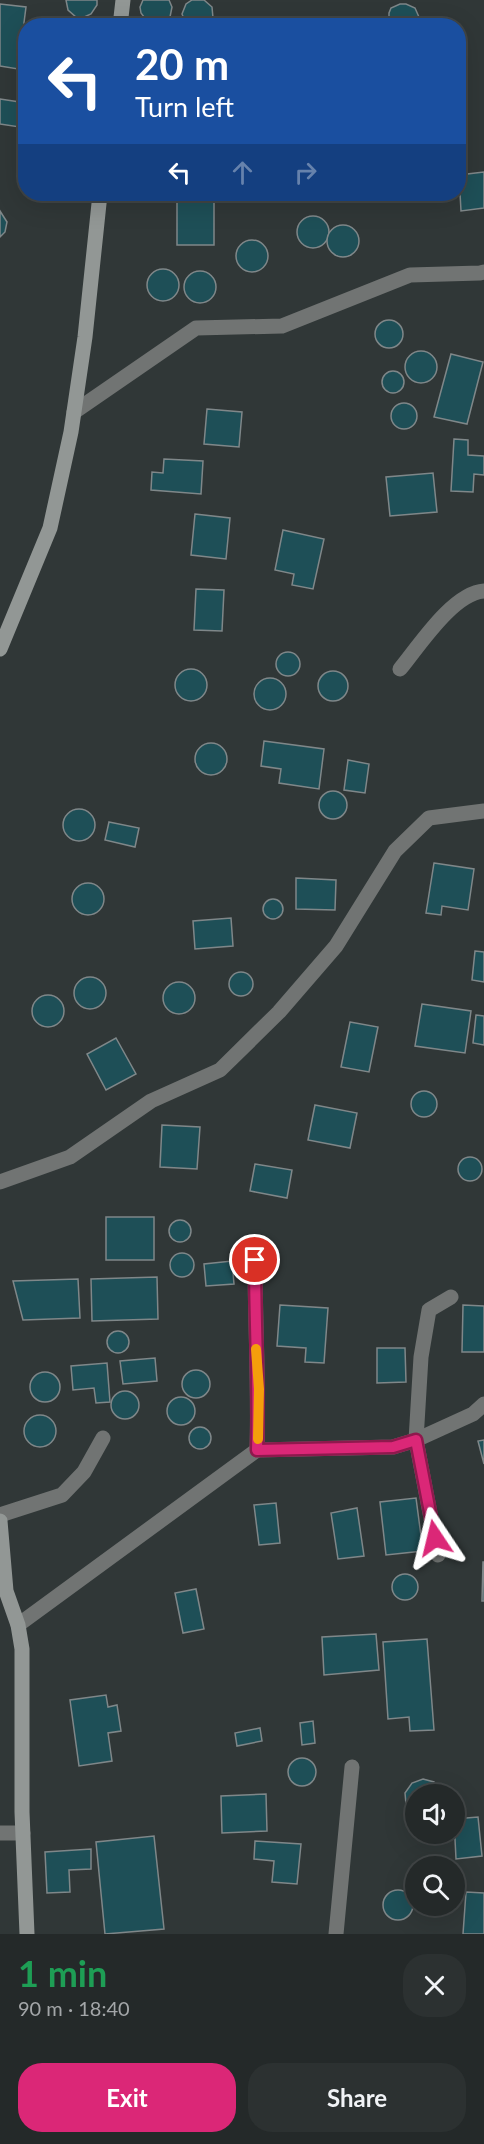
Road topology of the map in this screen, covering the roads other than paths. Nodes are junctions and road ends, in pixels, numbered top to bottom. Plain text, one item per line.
1 (123, 0) edge
2 (121, 18) edge
3 (99, 201) edge
4 (484, 272) edge
5 (74, 412) junction
6 (484, 591) edge
7 (0, 649) edge
8 (400, 669) dead end
9 (484, 811) edge
10 (0, 1182) edge
11 (255, 1260) dead end
12 (451, 1297) dead end
13 (484, 1404) edge
14 (103, 1438) dead end
15 (416, 1440) junction
16 (257, 1450) junction
17 (0, 1515) edge
18 (0, 1521) edge
19 (438, 1555) dead end
20 (3, 1590) edge
21 (18, 1625) junction
22 (352, 1767) dead end
23 (0, 1833) edge
24 (22, 1833) junction
25 (27, 1934) edge
26 (336, 1934) edge

1 - 2 street
3 - 5 street
4 - 5 street
5 - 7 street
6 - 8 street
9 - 10 street
11 - 16 street
12 - 15 street
13 - 15 street
14 - 17 street
15 - 16 street
15 - 19 street
16 - 21 street
18 - 20 street
20 - 21 street
21 - 24 street
22 - 26 street
23 - 24 street
24 - 25 street

